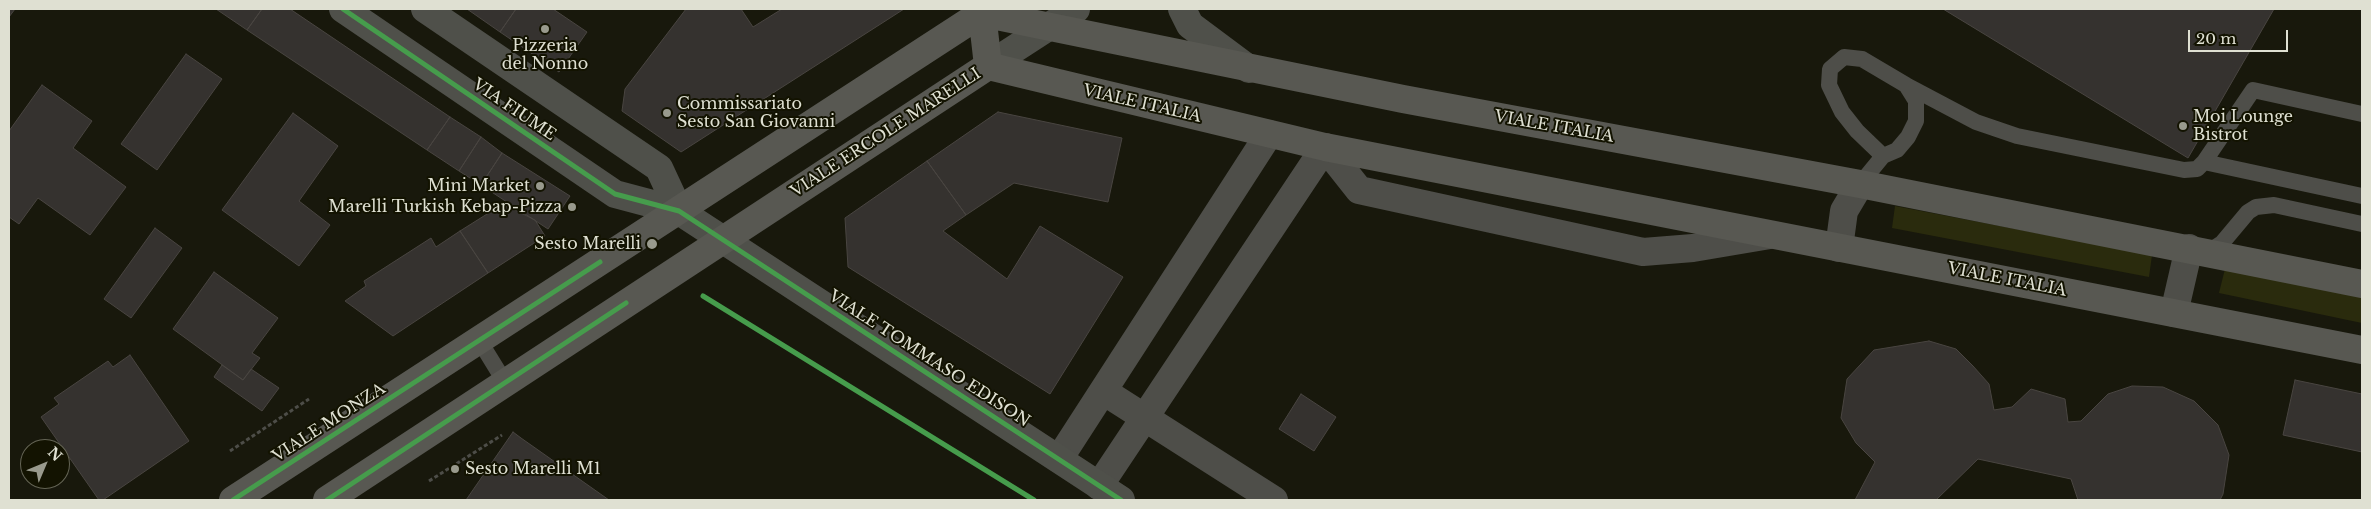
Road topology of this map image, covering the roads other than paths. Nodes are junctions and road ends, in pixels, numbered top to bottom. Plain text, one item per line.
1 (344, 9) edge
2 (425, 9) edge
3 (1076, 9) edge
4 (1182, 9) edge
5 (982, 10) edge
6 (1049, 26) junction
7 (988, 66) junction
8 (1249, 69) junction
9 (1906, 85) junction
10 (2362, 114) edge
11 (1269, 134) junction
12 (1325, 147) junction
13 (1883, 156) junction
14 (2204, 162) junction
15 (1860, 184) junction
16 (2362, 196) edge
17 (679, 211) junction
18 (2362, 224) edge
19 (1771, 234) junction
20 (723, 240) junction
21 (1839, 248) junction
22 (2198, 250) junction
23 (2362, 284) edge
24 (2174, 313) junction
25 (479, 340) junction
26 (2362, 350) edge
27 (495, 391) junction
28 (1103, 391) junction
29 (1144, 417) junction
30 (1059, 459) junction
31 (354, 493) edge
32 (1110, 493) edge
33 (233, 500) edge
34 (327, 500) edge
35 (1274, 500) edge

1 - 17 street, VIA FIUME
2 - 17 street, VIA FIUME
3 - 6 street, VIALE ERCOLE MARELLI
4 - 8 street, VIALE ITALIA
5 - 6 main road
5 - 7 main road
5 - 17 main road
6 - 7 street, VIALE ERCOLE MARELLI
6 - 8 main road, VIALE ITALIA
7 - 11 main road, VIALE ITALIA
7 - 20 main road, VIALE ERCOLE MARELLI
8 - 15 main road, VIALE ITALIA
9 - 13 lane
9 - 13 lane
9 - 14 lane
10 - 14 lane
11 - 12 main road, VIALE ITALIA
11 - 28 street
12 - 19 main road, VIALE ITALIA
12 - 19 street, VIALE ITALIA
12 - 29 street, VIALE TOMMASO EDISON
13 - 15 lane
14 - 16 lane
15 - 21 street
15 - 22 main road, VIALE ITALIA
17 - 20 street
17 - 25 main road
18 - 22 lane
19 - 21 main road, VIALE ITALIA
20 - 27 main road, VIALE ERCOLE MARELLI
20 - 30 street, VIALE TOMMASO EDISON
21 - 24 main road, VIALE ITALIA
22 - 23 main road, VIALE ITALIA
22 - 24 street
24 - 26 main road, VIALE ITALIA
25 - 27 lane
25 - 33 main road, VIALE MONZA
27 - 31 main road
28 - 29 street
28 - 30 street
29 - 32 street, VIALE TOMMASO EDISON
29 - 35 street
30 - 32 street, VIALE TOMMASO EDISON
31 - 34 main road

